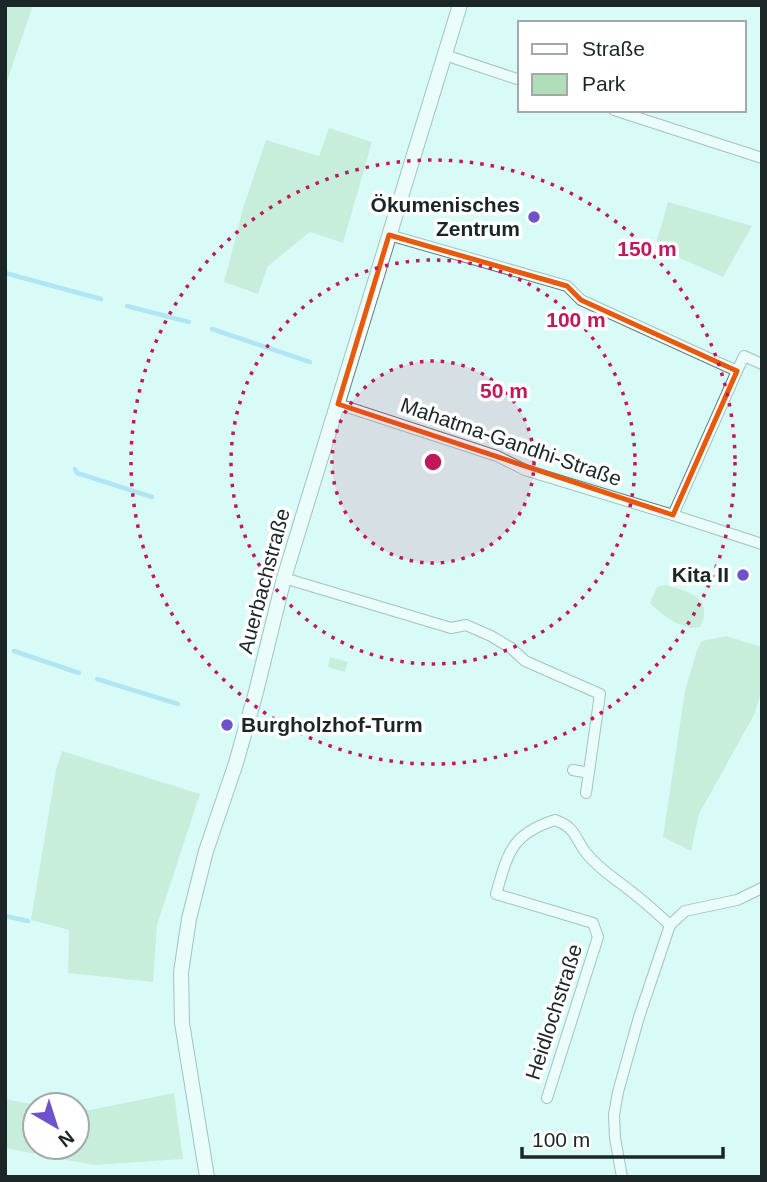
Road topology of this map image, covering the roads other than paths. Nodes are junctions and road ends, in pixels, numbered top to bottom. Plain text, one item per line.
1 (460, 5) edge
2 (445, 55) junction
3 (518, 79) edge
4 (620, 112) edge
5 (762, 158) edge
6 (389, 235) junction
7 (762, 364) edge
8 (737, 370) junction
9 (338, 404) junction
10 (673, 515) junction
11 (762, 544) edge
12 (284, 578) junction
13 (573, 770) dead end
14 (589, 773) junction
15 (586, 793) dead end
16 (762, 888) edge
17 (670, 925) junction
18 (547, 1098) dead end
19 (207, 1177) edge
20 (622, 1177) edge

1 - 2 main road, Auerbachstraße
2 - 3 street
2 - 6 main road, Auerbachstraße
4 - 5 street
6 - 8 street
6 - 9 main road, Auerbachstraße
7 - 8 street
8 - 10 street
9 - 10 street, Mahatma-Gandhi-Straße
9 - 12 main road, Auerbachstraße
10 - 11 street, Mahatma-Gandhi-Straße
12 - 14 street
12 - 19 main road, Auerbachstraße
13 - 14 street
14 - 15 street
16 - 17 street
17 - 18 street, Heidlochstraße
17 - 20 street

